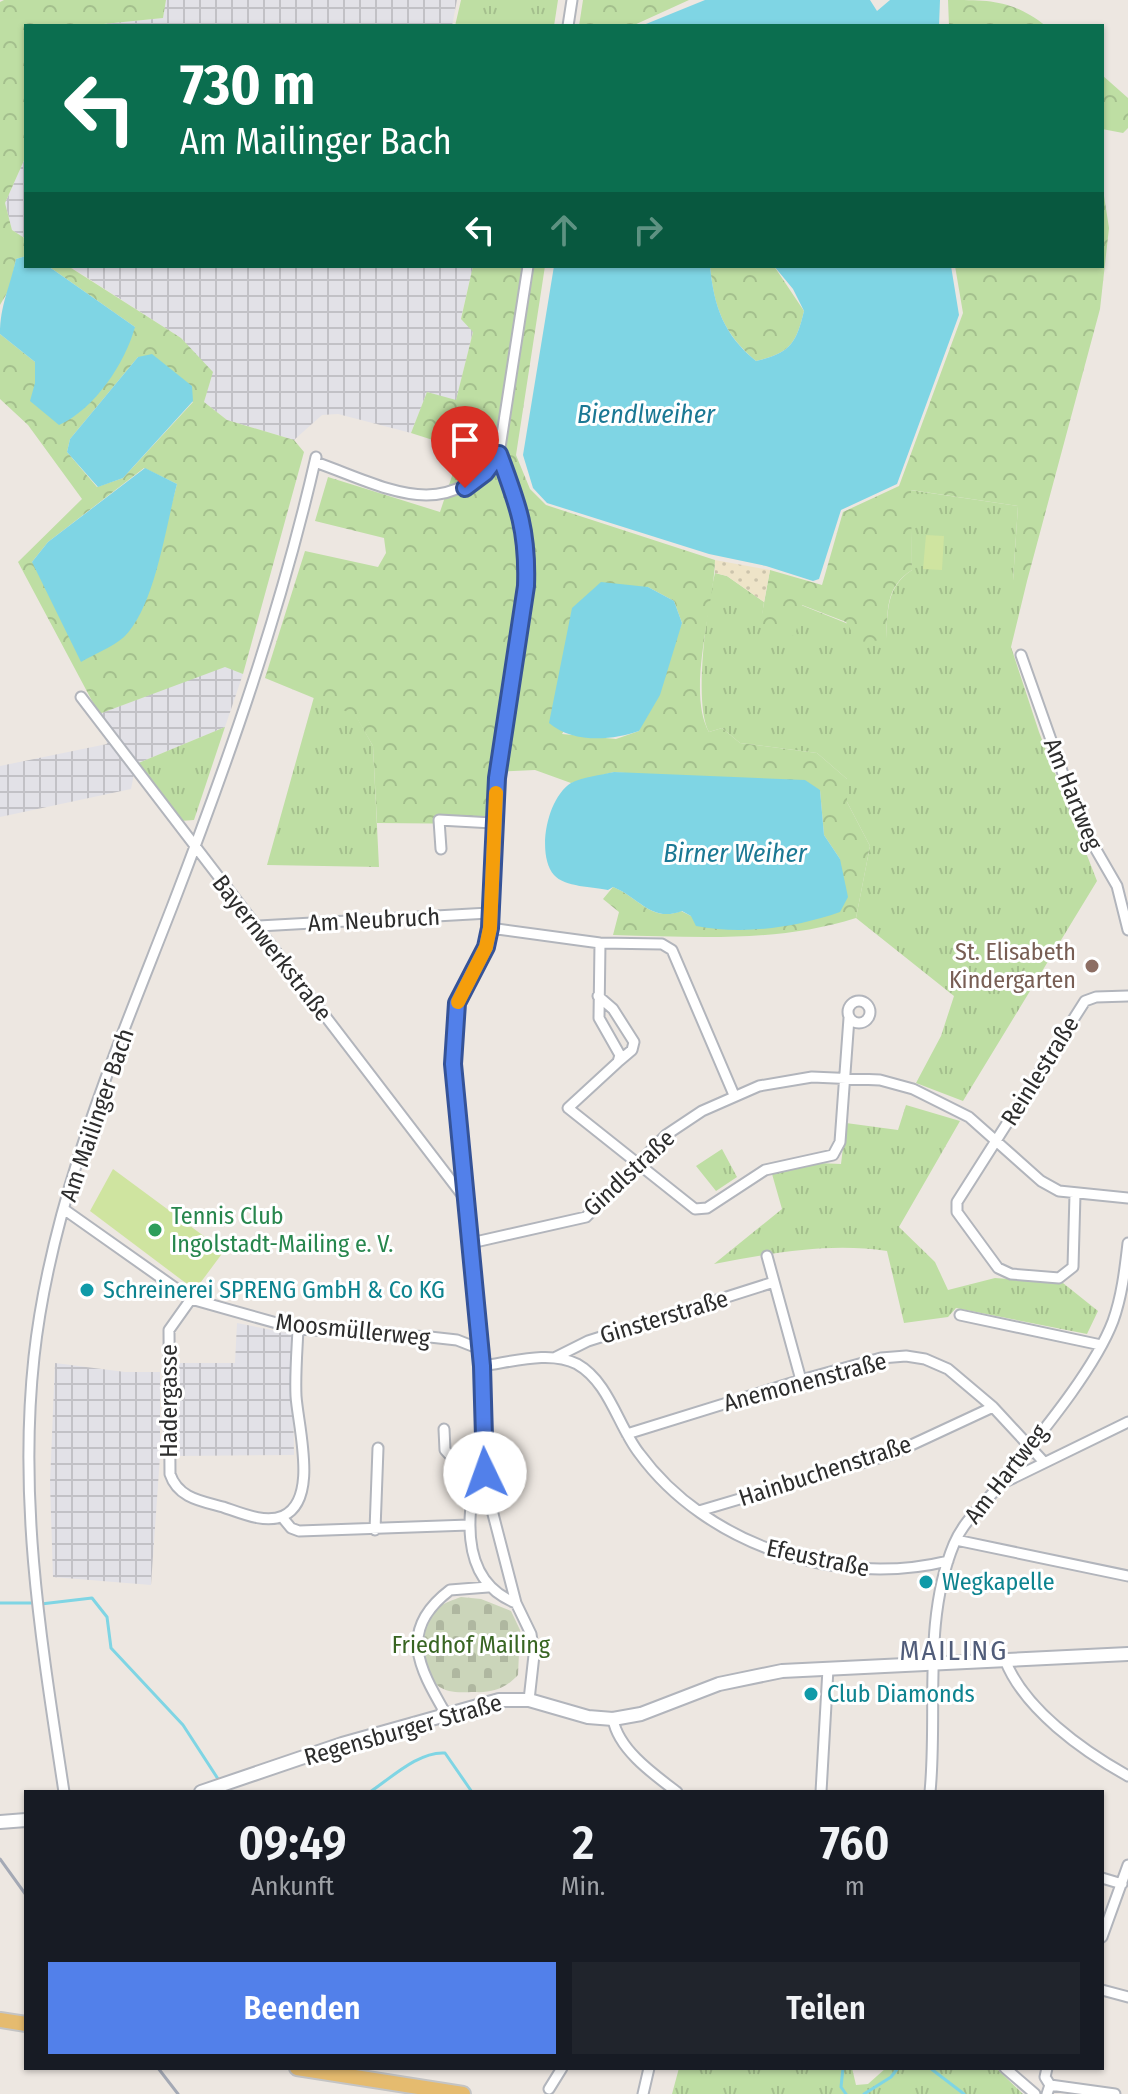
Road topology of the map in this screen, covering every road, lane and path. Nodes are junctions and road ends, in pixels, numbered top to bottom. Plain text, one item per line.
1 (572, 0) edge
2 (568, 24) edge
3 (528, 268) edge
4 (499, 454) junction
5 (1021, 655) dead end
6 (81, 697) dead end
7 (493, 823) junction
8 (195, 849) junction
9 (441, 849) dead end
10 (1123, 885) edge
11 (489, 913) junction
12 (259, 926) junction
13 (490, 928) junction
14 (1128, 930) edge
15 (600, 943) junction
16 (598, 996) junction
17 (1128, 996) edge
18 (849, 1018) dead end
19 (618, 1062) junction
20 (844, 1076) junction
21 (734, 1095) junction
22 (998, 1139) junction
23 (636, 1164) junction
24 (1075, 1194) junction
25 (1128, 1198) edge
26 (465, 1199) junction
27 (65, 1210) junction
28 (471, 1243) junction
29 (1128, 1243) edge
30 (767, 1256) dead end
31 (774, 1282) junction
32 (1124, 1292) edge
33 (191, 1299) junction
34 (960, 1315) dead end
35 (298, 1329) junction
36 (1101, 1345) junction
37 (480, 1349) junction
38 (556, 1357) junction
39 (482, 1366) junction
40 (801, 1380) junction
41 (993, 1407) junction
42 (1128, 1422) edge
43 (444, 1429) dead end
44 (627, 1434) junction
45 (1027, 1447) junction
46 (378, 1448) dead end
47 (482, 1450) junction
48 (1043, 1461) junction
49 (475, 1483) junction
50 (1001, 1484) junction
51 (699, 1511) junction
52 (493, 1514) junction
53 (282, 1517) junction
54 (469, 1525) junction
55 (375, 1530) junction
56 (956, 1540) junction
57 (948, 1561) junction
58 (1128, 1576) edge
59 (488, 1587) junction
60 (516, 1603) junction
61 (1128, 1654) edge
62 (1005, 1660) junction
63 (935, 1663) junction
64 (828, 1669) junction
65 (529, 1700) junction
66 (447, 1716) junction
67 (613, 1719) junction
68 (1128, 1776) edge
69 (64, 1790) edge
70 (208, 1790) edge
71 (675, 1790) edge
72 (821, 1790) edge
73 (930, 1790) edge
74 (24, 1820) edge
75 (0, 1822) edge
76 (1128, 1865) edge
77 (1104, 1879) edge
78 (1122, 1884) junction
79 (1104, 1932) edge
80 (1104, 1991) edge
81 (1128, 1997) edge
82 (0, 2020) edge
83 (24, 2024) edge
84 (310, 2070) edge
85 (561, 2070) edge
86 (649, 2070) edge
87 (1007, 2070) edge
88 (1047, 2070) edge
89 (549, 2089) dead end
90 (644, 2090) edge
91 (1048, 2090) edge
92 (463, 2094) edge
93 (1035, 2094) edge
94 (1115, 2094) edge

1 - 2 street
3 - 4 street
4 - 7 street
4 - 8 street, Am Mailinger Bach
5 - 10 street, Am Hartweg
6 - 8 street, Bayernwerkstraße
7 - 9 street
7 - 11 street
8 - 12 street, Bayernwerkstraße
8 - 27 street, Am Mailinger Bach
10 - 14 street, Am Hartweg
11 - 12 street, Am Neubruch
11 - 13 street
12 - 26 street, Bayernwerkstraße
13 - 15 street
13 - 26 street
15 - 16 street
15 - 21 street
16 - 19 street
16 - 19 street
17 - 22 street, Reinlestraße
18 - 20 street
19 - 23 street
20 - 21 street, Gindlstraße
20 - 22 street, Gindlstraße
20 - 23 street
21 - 23 street, Gindlstraße
22 - 24 street, Gindlstraße
22 - 24 street
23 - 28 street, Gindlstraße
24 - 25 street, Gindlstraße
26 - 28 street
27 - 33 street, Moosmüllerweg
27 - 69 street, Am Mailinger Bach
28 - 37 street
29 - 32 street, Am Hartweg
30 - 31 street
31 - 38 street, Ginsterstraße
31 - 40 street
32 - 36 street, Am Hartweg
33 - 35 street, Moosmüllerweg
33 - 53 street, Hadergasse
34 - 36 street
35 - 37 street, Moosmüllerweg
35 - 53 street
36 - 45 street, Am Hartweg
37 - 39 street
38 - 39 street
38 - 44 street, Efeustraße
39 - 47 street
40 - 41 street, Anemonenstraße
40 - 44 street, Anemonenstraße
41 - 45 street, Anemonenstraße
41 - 51 street, Hainbuchenstraße
42 - 48 street
43 - 49 street
44 - 51 street, Efeustraße
45 - 48 street, Anemonenstraße
45 - 50 street, Am Hartweg
46 - 55 street
47 - 49 street
47 - 52 street
48 - 50 street
49 - 54 street
50 - 56 street, Am Hartweg
51 - 57 street, Efeustraße
52 - 54 street
52 - 60 street
53 - 55 street, Hadergasse
54 - 55 street, Hadergasse
54 - 59 street
56 - 57 street, Am Hartweg
56 - 58 street
57 - 63 street, Am Hartweg
59 - 60 street
59 - 66 street
60 - 65 street
61 - 62 street, Regensburger Straße
62 - 63 street, Regensburger Straße
62 - 68 street
63 - 64 street, Regensburger Straße
63 - 73 street, Am Hartweg
64 - 67 street, Regensburger Straße
64 - 72 street
65 - 66 street, Regensburger Straße
65 - 67 street, Regensburger Straße
66 - 70 street, Regensburger Straße
67 - 71 street
74 - 75 street
76 - 78 street
77 - 78 street
78 - 79 street
80 - 81 street
82 - 83 main road
84 - 92 main road
85 - 89 street
86 - 90 street
87 - 93 street
88 - 91 street
91 - 94 street

